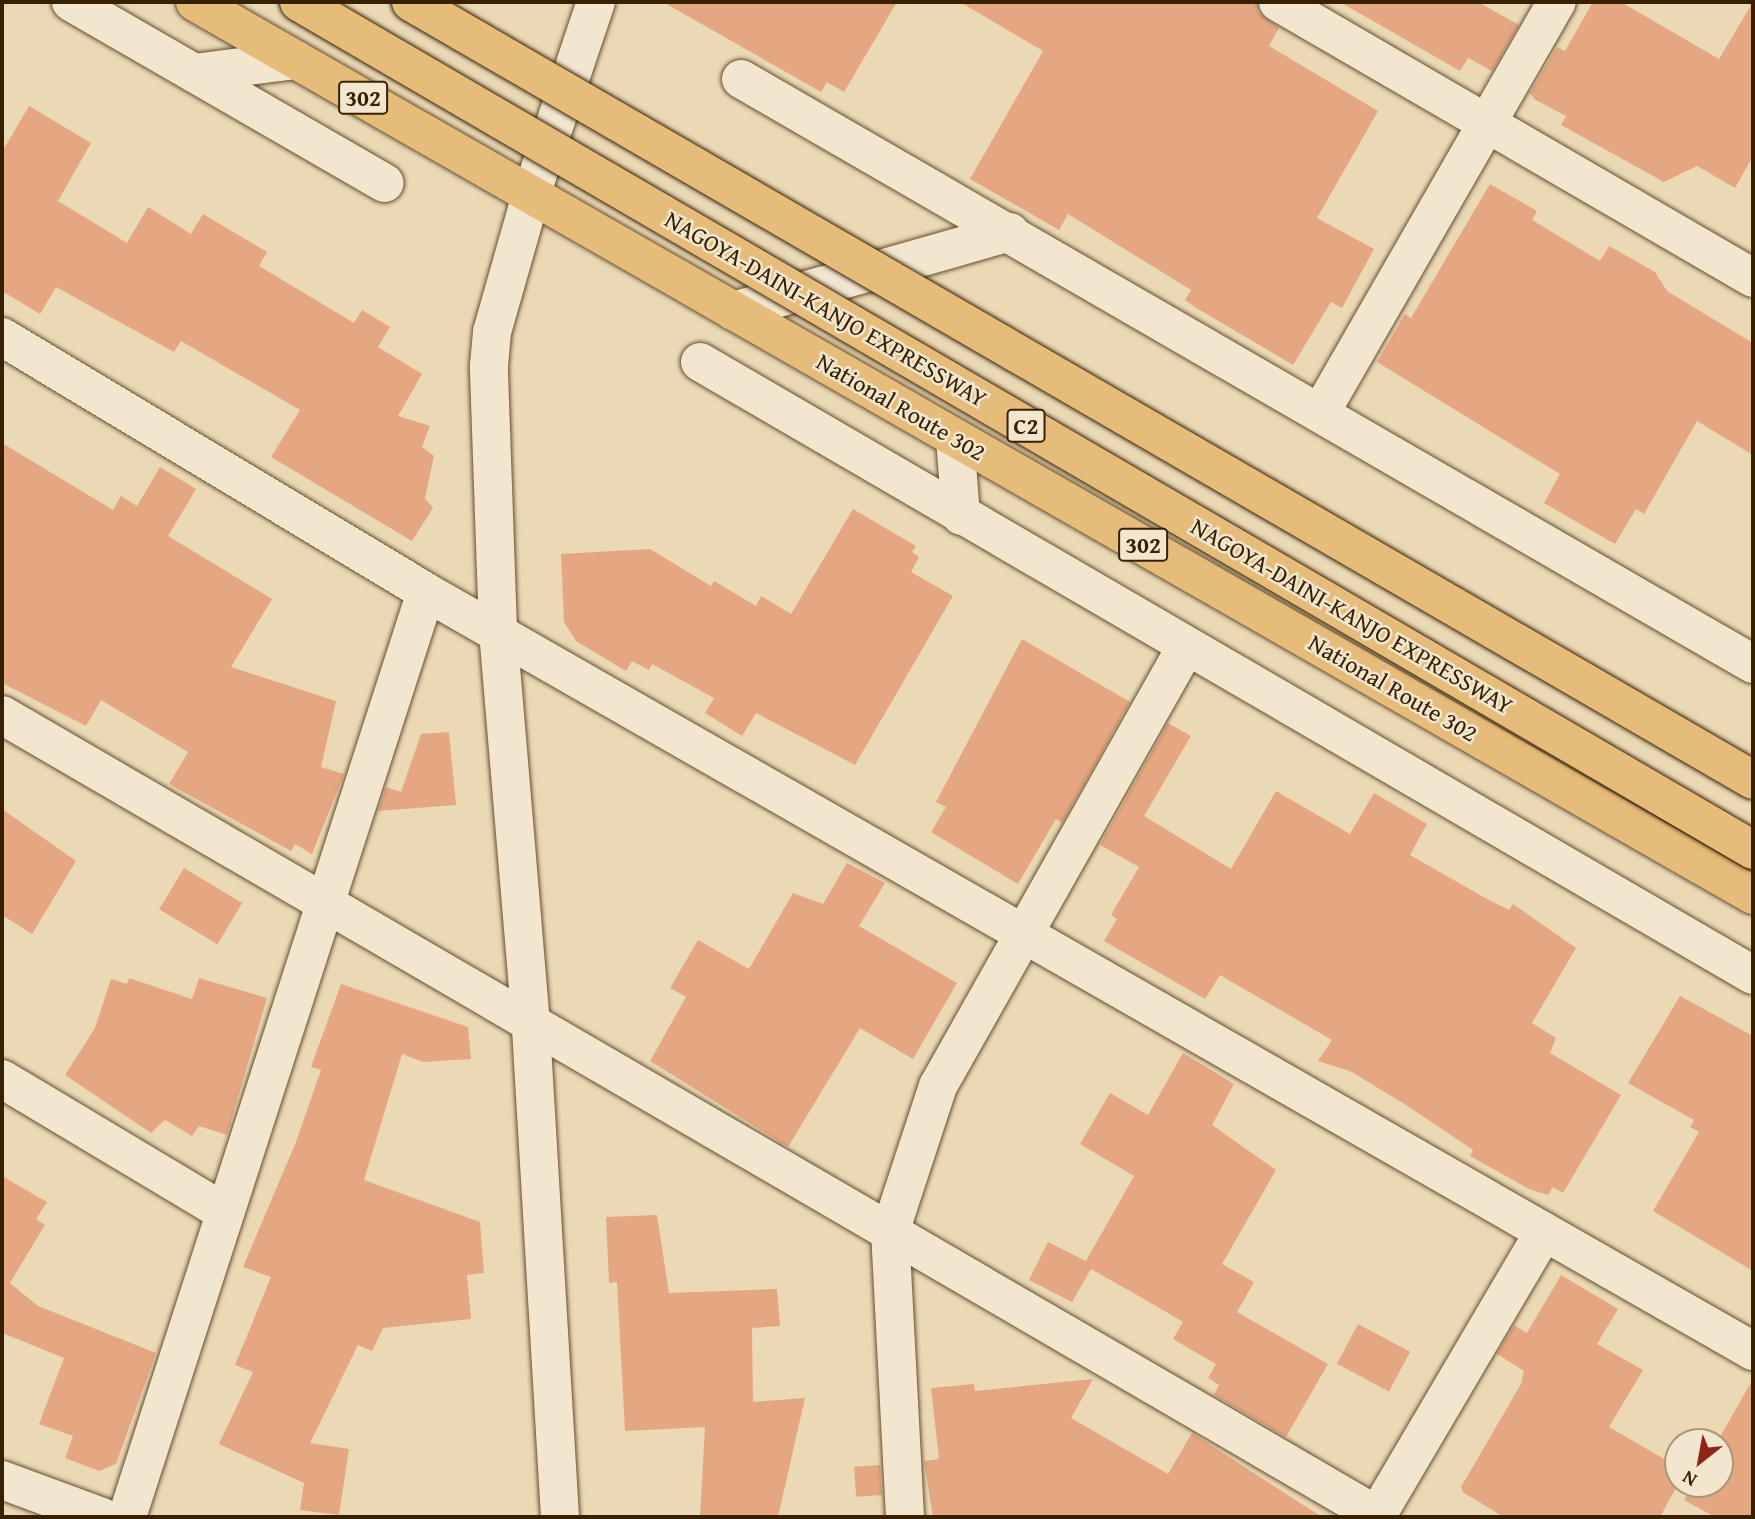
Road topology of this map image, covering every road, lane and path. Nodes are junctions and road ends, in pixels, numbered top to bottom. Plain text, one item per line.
1 (71, 2) edge
2 (195, 2) edge
3 (299, 2) edge
4 (411, 2) edge
5 (596, 2) edge
6 (1278, 2) edge
7 (1557, 2) edge
8 (296, 60) junction
9 (194, 73) junction
10 (741, 79) dead end
11 (1486, 125) junction
12 (384, 183) dead end
13 (531, 195) junction
14 (1010, 232) junction
15 (1753, 278) edge
16 (733, 311) junction
17 (2, 337) edge
18 (700, 362) dead end
19 (1322, 410) junction
20 (956, 438) junction
21 (961, 516) junction
22 (426, 592) junction
23 (498, 630) junction
24 (1186, 647) junction
25 (1753, 664) edge
26 (2, 715) edge
27 (1753, 780) edge
28 (1753, 850) edge
29 (1753, 895) edge
30 (328, 909) junction
31 (1024, 930) junction
32 (1753, 975) edge
33 (531, 1024) junction
34 (2, 1079) edge
35 (223, 1212) junction
36 (890, 1232) junction
37 (1544, 1232) junction
38 (1753, 1351) edge
39 (2, 1479) edge
40 (102, 1517) edge
41 (127, 1517) edge
42 (560, 1517) edge
43 (905, 1517) edge
44 (1378, 1517) edge

1 - 9 street
2 - 8 highway, National Route 302 / 302
3 - 28 highway, NAGOYA-DAINI-KANJO EXPRESSWAY / C2, bridge
4 - 27 highway, C2, bridge
5 - 13 street
6 - 11 street
7 - 11 street
8 - 9 street
8 - 13 highway, National Route 302 / 302
9 - 12 street
10 - 14 street
11 - 15 street
11 - 19 street
13 - 16 highway, National Route 302 / 302
13 - 23 street
14 - 16 street
14 - 19 street
16 - 20 highway, National Route 302 / 302
17 - 22 street
18 - 21 street
19 - 25 street
20 - 21 street
20 - 29 highway, National Route 302 / 302
21 - 24 street
22 - 23 street
22 - 30 street
23 - 31 street
23 - 33 street
24 - 31 street
24 - 32 street
26 - 30 street
30 - 33 street
30 - 35 street
31 - 36 street
31 - 37 street
33 - 36 street
33 - 42 street
34 - 35 street
35 - 41 street
36 - 43 street
36 - 44 street
37 - 38 street
37 - 44 street
39 - 40 street

